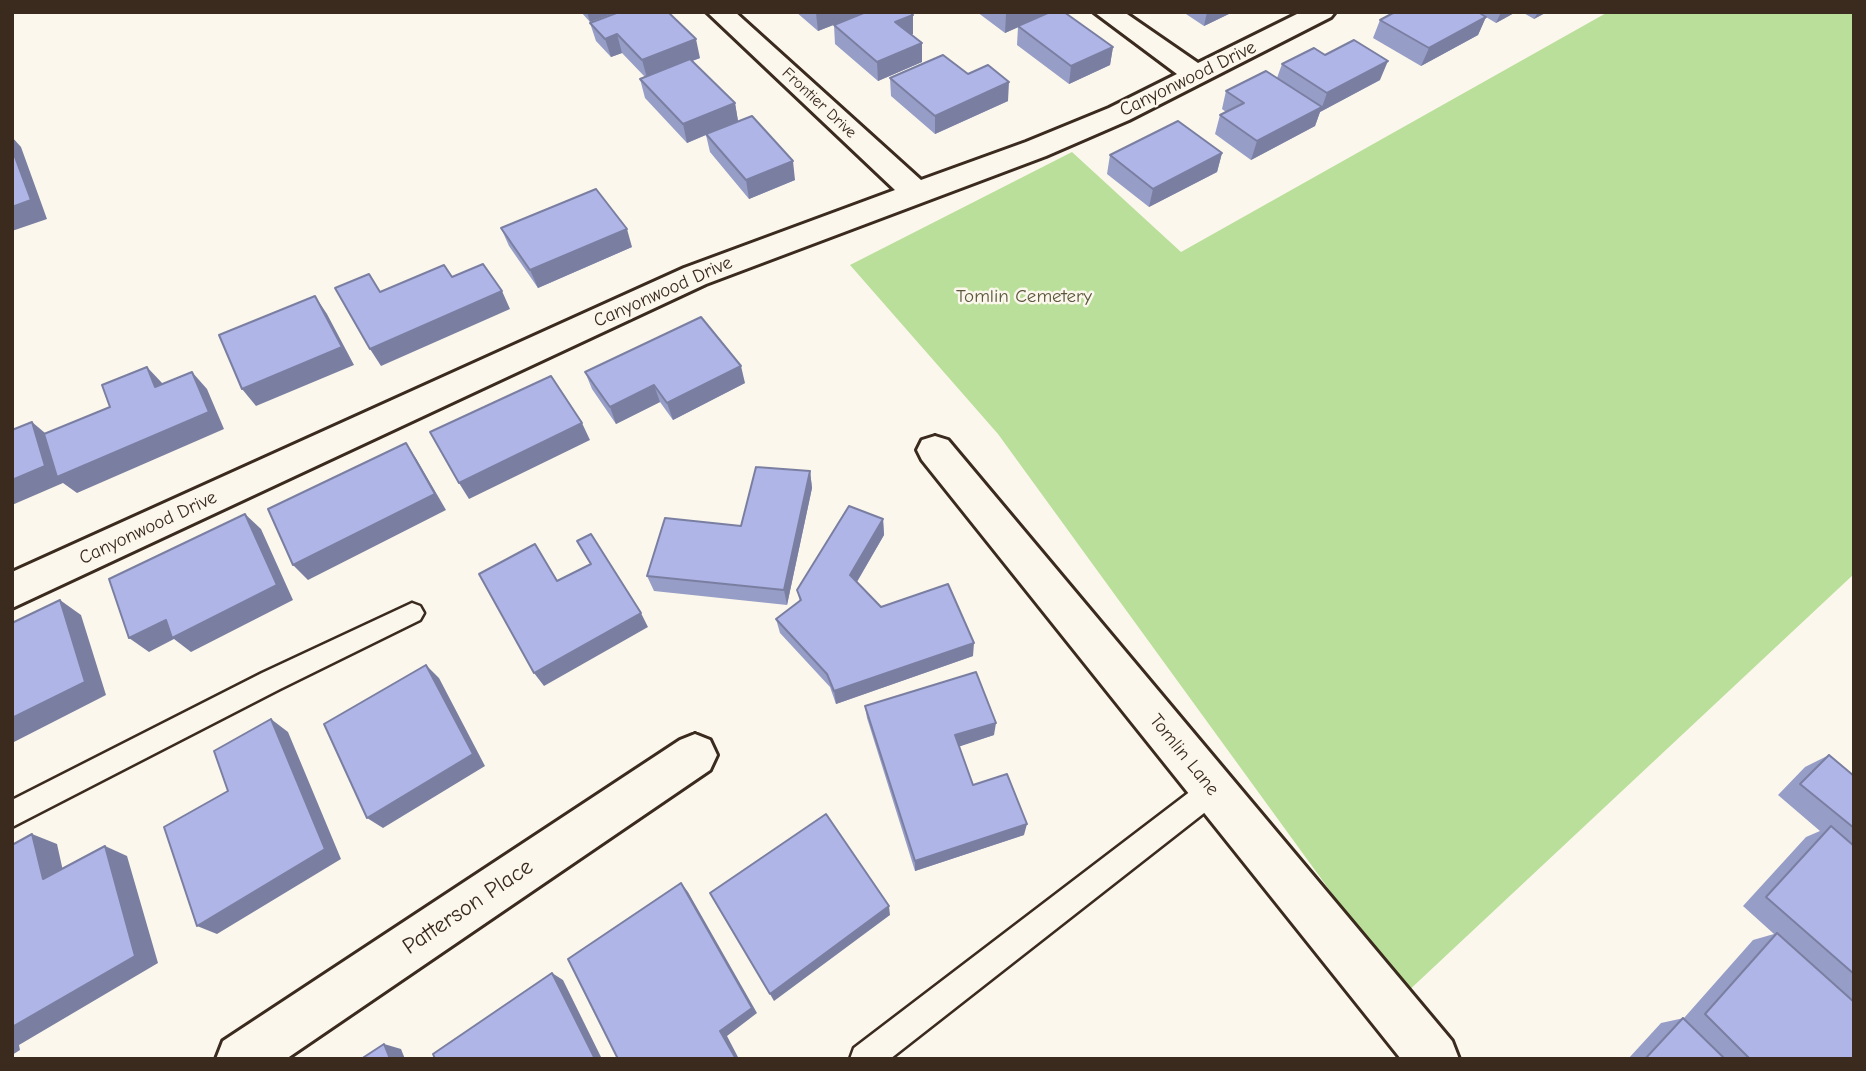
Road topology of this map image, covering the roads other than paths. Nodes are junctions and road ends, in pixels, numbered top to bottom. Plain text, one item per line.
1 (720, 12) edge
2 (1107, 12) edge
3 (1322, 12) edge
4 (1197, 75) junction
5 (918, 194) junction
6 (935, 450) dead end
7 (12, 591) edge
8 (411, 613) dead end
9 (695, 755) dead end
10 (1213, 790) junction
11 (12, 814) edge
12 (241, 1059) edge
13 (865, 1059) edge
14 (1434, 1059) edge

1 - 5 street, Frontier Drive
2 - 4 street
3 - 4 street, Canyonwood Drive
4 - 5 street, Canyonwood Drive
5 - 7 street, Canyonwood Drive
6 - 10 street, Tomlin Lane
8 - 11 lane
9 - 12 street, Patterson Place
10 - 13 lane
10 - 14 street, Tomlin Lane

